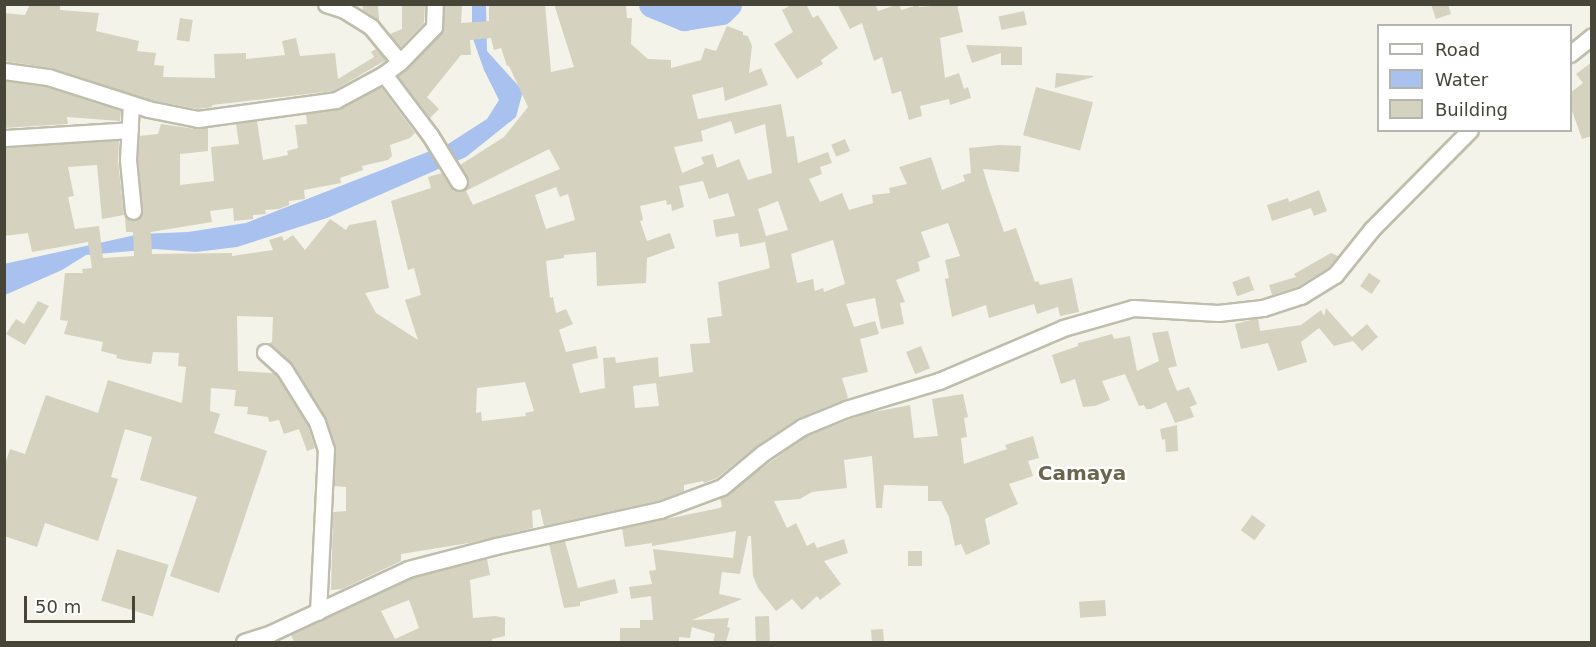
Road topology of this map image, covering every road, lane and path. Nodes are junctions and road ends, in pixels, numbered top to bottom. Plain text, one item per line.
1 (326, 4) edge
2 (435, 4) edge
3 (1592, 36) edge
4 (1572, 52) edge
5 (400, 62) junction
6 (4, 71) edge
7 (384, 74) junction
8 (131, 104) junction
9 (130, 130) junction
10 (1468, 132) edge
11 (4, 138) edge
12 (456, 177) dead end
13 (133, 211) dead end
14 (265, 352) dead end
15 (318, 612) junction
16 (244, 642) edge

1 - 5 street
2 - 5 street
3 - 4 street
5 - 7 street
6 - 8 street
7 - 8 street
7 - 12 street
8 - 9 street
9 - 11 street
9 - 13 street
10 - 15 street
14 - 15 street
15 - 16 street

